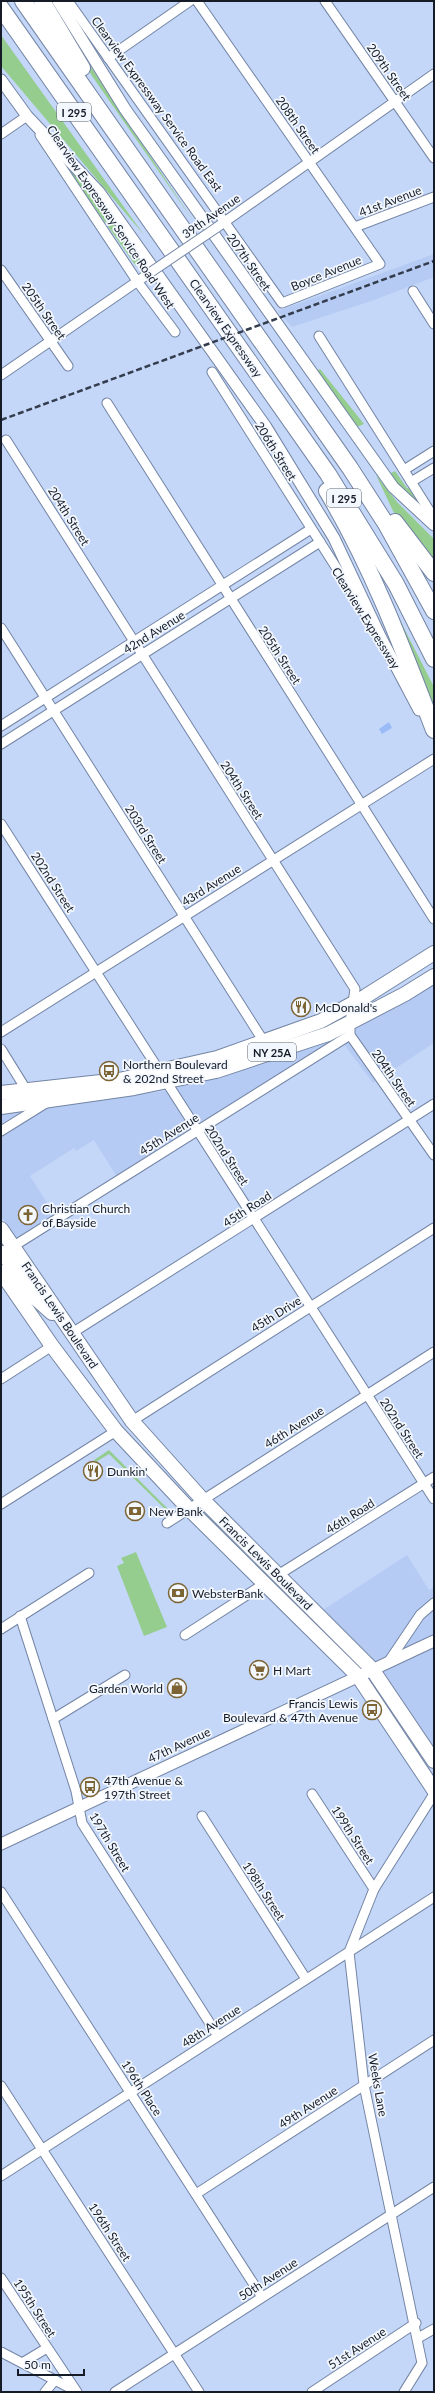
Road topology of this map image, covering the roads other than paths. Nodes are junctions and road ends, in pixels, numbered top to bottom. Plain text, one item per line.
1 (23, 1) edge
2 (42, 1) edge
3 (58, 1) edge
4 (68, 1) edge
5 (190, 1) edge
6 (197, 1) edge
7 (325, 1) edge
8 (1, 8) edge
9 (1, 27) edge
10 (108, 58) junction
11 (434, 74) edge
12 (1, 80) edge
13 (395, 101) junction
14 (27, 116) junction
15 (1, 134) edge
16 (434, 158) edge
17 (309, 161) junction
18 (152, 186) junction
19 (434, 197) edge
20 (148, 217) junction
21 (226, 222) junction
22 (355, 227) junction
23 (380, 264) joint
24 (1, 270) edge
25 (137, 281) junction
26 (413, 291) dead end
27 (434, 324) edge
28 (175, 332) dead end
29 (319, 336) dead end
30 (51, 341) junction
31 (239, 346) junction
32 (68, 366) dead end
33 (212, 372) dead end
34 (1, 375) edge
35 (290, 380) junction
36 (107, 404) dead end
37 (6, 440) dead end
38 (434, 451) edge
39 (434, 468) edge
40 (404, 470) junction
41 (411, 482) junction
42 (434, 518) edge
43 (434, 525) edge
44 (311, 529) junction
45 (320, 542) junction
46 (434, 573) edge
47 (221, 585) junction
48 (230, 599) junction
49 (434, 610) edge
50 (1, 628) edge
51 (381, 638) junction
52 (134, 642) junction
53 (141, 654) junction
54 (434, 659) edge
55 (45, 698) junction
56 (53, 710) junction
57 (1, 726) edge
58 (434, 730) edge
59 (434, 737) edge
60 (1, 744) edge
61 (434, 759) edge
62 (361, 804) junction
63 (1, 824) edge
64 (273, 860) junction
65 (184, 916) junction
66 (434, 919) edge
67 (434, 953) edge
68 (96, 972) junction
69 (434, 976) edge
70 (353, 1003) junction
71 (350, 1029) junction
72 (1, 1032) edge
73 (267, 1047) junction
74 (1, 1049) edge
75 (162, 1076) junction
76 (27, 1091) junction
77 (1, 1093) edge
78 (47, 1102) junction
79 (434, 1104) edge
80 (1, 1107) edge
81 (408, 1120) junction
82 (1, 1130) edge
83 (198, 1130) junction
84 (434, 1155) edge
85 (254, 1219) junction
86 (434, 1228) edge
87 (1, 1229) edge
88 (5, 1250) edge
89 (1, 1272) edge
90 (311, 1307) junction
91 (72, 1333) junction
92 (52, 1346) junction
93 (434, 1352) edge
94 (1, 1379) edge
95 (367, 1395) junction
96 (132, 1421) junction
97 (116, 1431) junction
98 (434, 1477) edge
99 (424, 1483) junction
100 (434, 1499) edge
101 (202, 1500) junction
102 (1, 1504) edge
103 (188, 1508) junction
104 (166, 1523) dead end
105 (89, 1573) dead end
106 (278, 1575) junction
107 (264, 1584) junction
108 (434, 1603) edge
109 (20, 1616) junction
110 (1, 1629) edge
111 (186, 1635) dead end
112 (434, 1641) edge
113 (389, 1662) junction
114 (372, 1669) junction
115 (125, 1675) dead end
116 (358, 1676) junction
117 (53, 1719) junction
118 (434, 1761) edge
119 (434, 1790) edge
120 (312, 1794) dead end
121 (434, 1794) edge
122 (78, 1808) junction
123 (202, 1816) dead end
124 (1, 1844) edge
125 (374, 1889) junction
126 (1, 1892) edge
127 (434, 1896) edge
128 (349, 1952) junction
129 (306, 1979) junction
130 (218, 2036) junction
131 (434, 2040) edge
132 (364, 2085) junction
133 (1, 2086) edge
134 (130, 2092) junction
135 (42, 2149) junction
136 (1, 2176) edge
137 (434, 2187) edge
138 (196, 2194) junction
139 (392, 2214) junction
140 (1, 2278) edge
141 (262, 2297) junction
142 (416, 2323) junction
143 (434, 2329) edge
144 (418, 2338) junction
145 (47, 2348) junction
146 (1, 2352) edge
147 (174, 2354) junction
148 (22, 2363) junction
149 (55, 2380) junction
150 (45, 2392) edge
151 (77, 2392) edge
152 (116, 2392) edge
153 (199, 2392) edge
154 (312, 2392) edge
155 (404, 2392) edge

1 - 18 highway, Clearview Expressway / I 295
2 - 18 highway
3 - 43 street, 207th Street
4 - 10 street, Clearview Expressway Service Road East
5 - 10 street
6 - 17 street, 208th Street
7 - 13 street, 209th Street
8 - 20 highway, Clearview Expressway / I 295
9 - 20 highway
10 - 21 street, Clearview Expressway Service Road East
11 - 13 street, 39th Avenue
12 - 14 street
13 - 16 street, 209th Street
13 - 17 street, 39th Avenue
14 - 15 street
14 - 25 street, Clearview Expressway Service Road West
14 - 51 street
17 - 21 street, 39th Avenue
17 - 22 street, 208th Street
18 - 35 highway, Clearview Expressway / I 295
19 - 22 street, 41st Avenue
20 - 31 highway, Clearview Expressway / I 295
21 - 23 street, Boyce Avenue
21 - 25 street, 39th Avenue, bridge
22 - 23 street, 208th Street
24 - 30 street, 205th Street
25 - 28 street, Clearview Expressway Service Road West
25 - 30 street, 39th Avenue
26 - 27 street
29 - 40 street
30 - 32 street, 205th Street
30 - 34 street, 39th Avenue
31 - 54 highway, Clearview Expressway / I 295
31 - 58 highway
33 - 44 street, 206th Street
35 - 46 highway
35 - 49 highway, Clearview Expressway / I 295
36 - 47 street, 205th Street
37 - 52 street, 204th Street
38 - 40 street
39 - 41 street
40 - 41 street
41 - 42 street
44 - 45 street, 206th Street
44 - 47 street, 42nd Avenue
45 - 48 street, 42nd Avenue
45 - 51 street, Clearview Expressway
47 - 48 street, 205th Street
47 - 52 street, 42nd Avenue
48 - 53 street, 42nd Avenue
48 - 62 street, 205th Street
50 - 55 street, 203rd Street
51 - 59 street, Clearview Expressway
52 - 53 street, 204th Street
52 - 55 street, 42nd Avenue
53 - 56 street, 42nd Avenue
53 - 64 street, 204th Street
55 - 56 street, 203rd Street
55 - 57 street, 42nd Avenue
56 - 60 street, 42nd Avenue
56 - 65 street, 203rd Street
61 - 62 street, 43rd Avenue
62 - 64 street, 43rd Avenue
62 - 66 street, 205th Street
63 - 68 street, 202nd Street
64 - 65 street, 43rd Avenue
64 - 70 street, 204th Street
65 - 68 street, 43rd Avenue
65 - 73 street, 203rd Street
67 - 70 main road
68 - 72 street, 43rd Avenue
68 - 75 street, 202nd Street
69 - 71 main road
70 - 71 street, 204th Street
70 - 73 main road, NY 25A
71 - 73 main road, NY 25A
71 - 81 street, 204th Street
71 - 83 street, 45th Avenue
73 - 75 main road, NY 25A
73 - 75 main road, NY 25A
74 - 76 street
75 - 76 main road
75 - 78 main road, NY 25A
75 - 83 street, 202nd Street
76 - 77 main road
78 - 80 main road, NY 25A
78 - 82 street
79 - 81 street, 45th Road
81 - 84 street, 204th Street
81 - 85 street, 45th Road
83 - 85 street, 202nd Street
83 - 88 street, 45th Avenue
85 - 90 street, 202nd Street
85 - 91 street, 45th Road
86 - 90 street, 45th Drive
87 - 88 main road, Francis Lewis Boulevard
88 - 91 main road, Francis Lewis Boulevard
89 - 92 main road, Francis Lewis Boulevard
90 - 95 street, 202nd Street
90 - 96 street, 45th Drive
91 - 96 main road, Francis Lewis Boulevard
92 - 94 street
92 - 97 main road, Francis Lewis Boulevard
93 - 95 street, 46th Avenue
95 - 99 street, 202nd Street
95 - 101 street, 46th Avenue
96 - 101 main road, Francis Lewis Boulevard
97 - 102 street
97 - 103 main road, Francis Lewis Boulevard
98 - 99 street, 46th Road
99 - 100 street, 202nd Street
99 - 106 street, 46th Road
101 - 103 street, 46th Avenue
101 - 106 main road, Francis Lewis Boulevard
103 - 104 street, 46th Avenue
103 - 107 main road, Francis Lewis Boulevard
105 - 109 street
106 - 114 main road, Francis Lewis Boulevard
107 - 111 street
107 - 116 main road, Francis Lewis Boulevard
108 - 113 street
109 - 110 street
109 - 117 street, 197th Street
112 - 113 street, 47th Avenue
113 - 114 street, 47th Avenue
114 - 116 street, 47th Avenue
114 - 118 main road, Francis Lewis Boulevard
115 - 117 street
116 - 119 main road, Francis Lewis Boulevard
116 - 122 street, 47th Avenue
117 - 122 street, 197th Street
120 - 125 street, 199th Street
121 - 125 street, Weeks Lane
122 - 124 street, 47th Avenue
122 - 130 street, 197th Street
123 - 129 street, 198th Street
125 - 128 street, Weeks Lane
126 - 134 street, 196th Place
127 - 128 street, 48th Avenue
128 - 129 street, 48th Avenue
128 - 132 street, Weeks Lane
129 - 130 street, 48th Avenue
130 - 134 street, 48th Avenue
131 - 132 street, 49th Avenue
132 - 138 street, 49th Avenue
132 - 139 street, Weeks Lane
133 - 135 street, 196th Street
134 - 135 street, 48th Avenue
134 - 138 street, 196th Place
135 - 136 street, 48th Avenue
135 - 147 street, 196th Street
137 - 139 street, 50th Avenue
138 - 141 street, 196th Place
139 - 141 street, 50th Avenue
139 - 142 street, Weeks Lane
140 - 145 street, 195th Street
141 - 147 street, 50th Avenue
142 - 144 street, Weeks Lane
142 - 154 street, 51st Avenue
143 - 144 street
144 - 155 street, Weeks Lane
145 - 148 street
145 - 151 street, 195th Street
146 - 148 street
147 - 152 street, 50th Avenue
147 - 153 street, 196th Street
148 - 149 street
149 - 150 street
149 - 151 street

